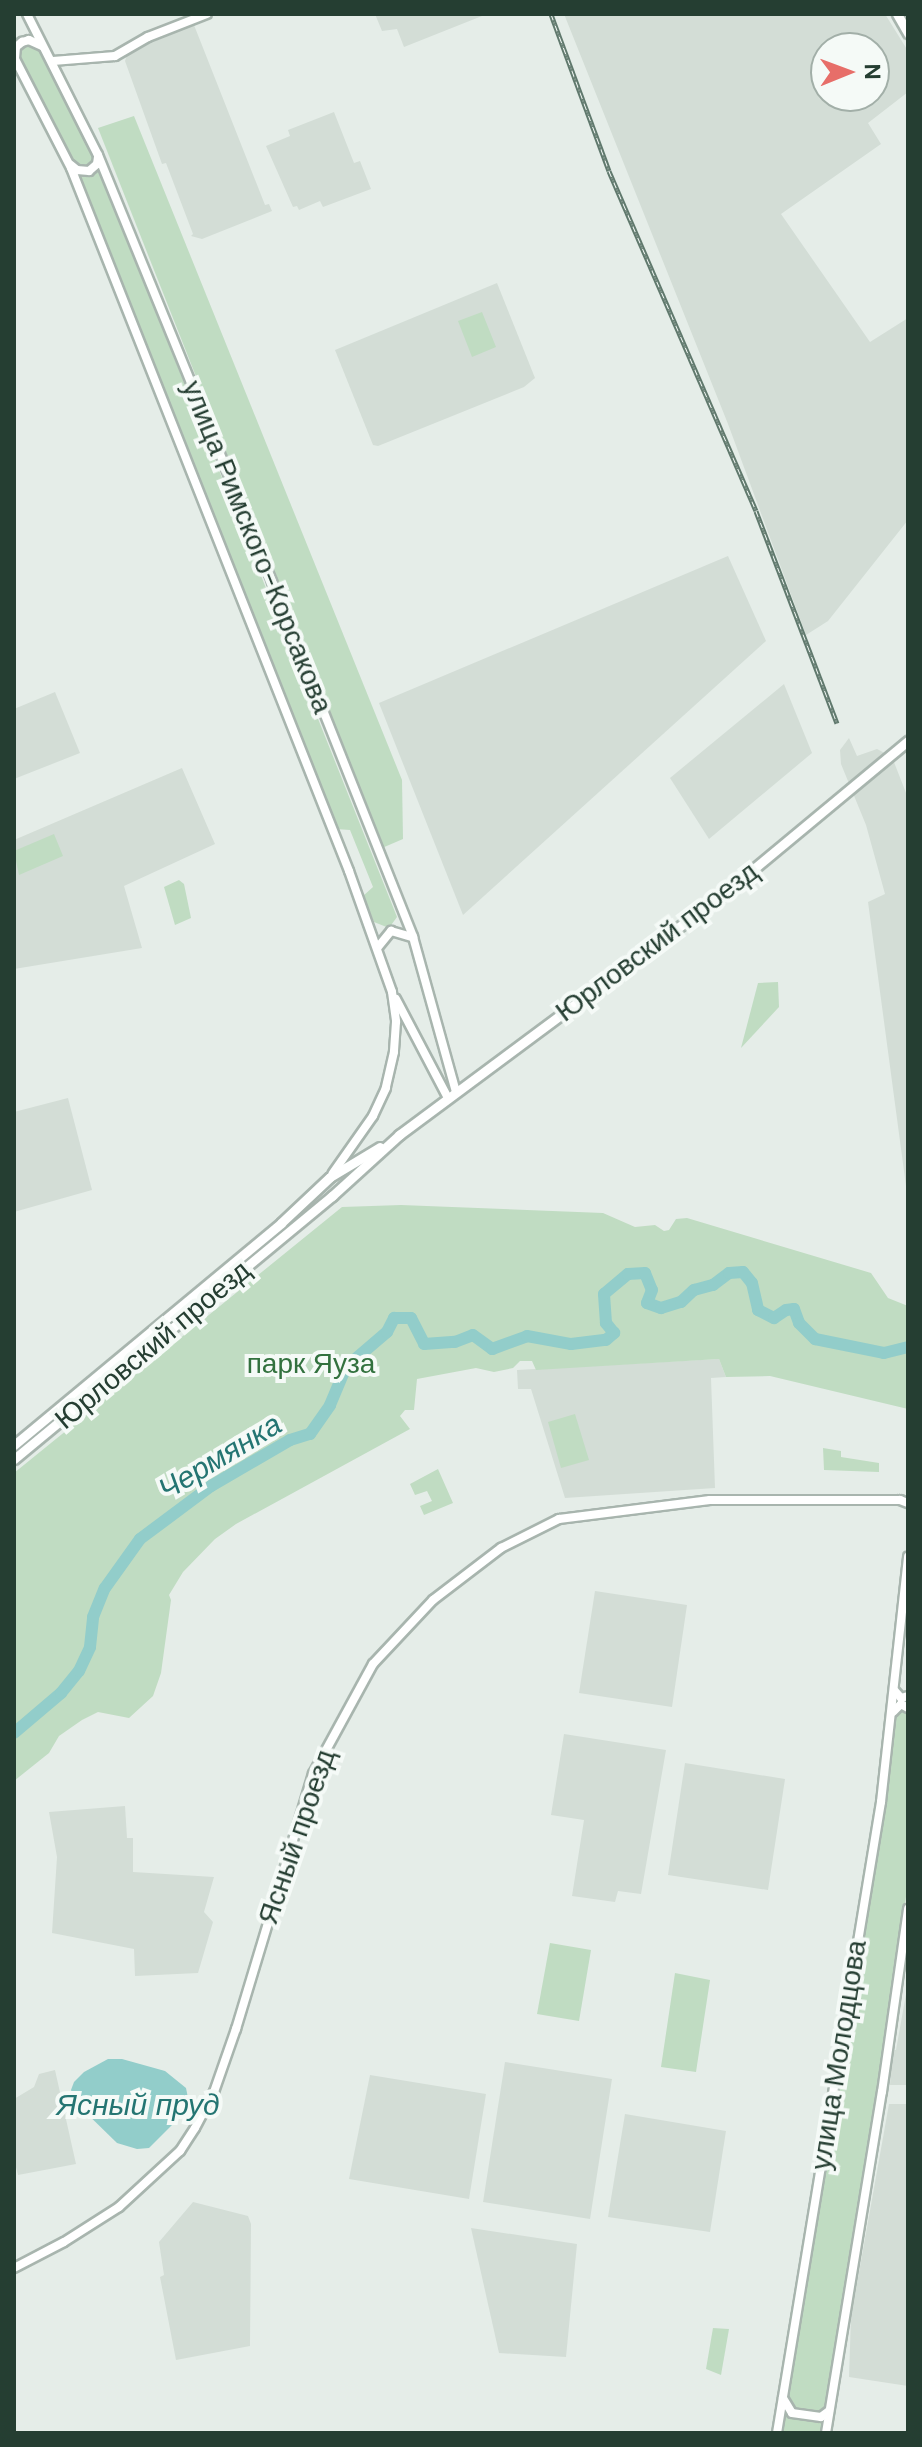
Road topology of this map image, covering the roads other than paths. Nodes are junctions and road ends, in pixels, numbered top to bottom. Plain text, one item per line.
1 (27, 14) edge
2 (207, 14) edge
3 (897, 14) edge
4 (908, 33) edge
5 (46, 48) junction
6 (14, 58) edge
7 (53, 61) junction
8 (98, 155) junction
9 (67, 162) junction
10 (908, 741) edge
11 (413, 937) junction
12 (378, 947) junction
13 (392, 992) junction
14 (452, 1095) junction
15 (373, 1116) joint
16 (399, 1135) junction
17 (330, 1177) junction
18 (14, 1445) edge
19 (14, 1459) edge
20 (908, 1503) edge
21 (908, 1556) edge
22 (894, 1690) junction
23 (908, 1696) edge
24 (908, 1708) edge
25 (892, 1713) junction
26 (908, 1909) edge
27 (14, 2268) edge
28 (783, 2397) junction
29 (830, 2409) junction
30 (777, 2431) edge
31 (826, 2433) edge

1 - 5 street, улица Римского-Корсакова
2 - 7 street
3 - 4 main road
5 - 6 street
5 - 7 street, улица Римского-Корсакова
6 - 9 street, улица Римского-Корсакова
7 - 8 street, улица Римского-Корсакова
8 - 9 street
8 - 11 street, улица Римского-Корсакова
9 - 12 street, улица Римского-Корсакова
10 - 14 main road, Юрловский проезд
11 - 12 street
11 - 14 street, улица Римского-Корсакова
12 - 13 street, улица Римского-Корсакова
13 - 14 street
13 - 15 street, улица Римского-Корсакова
14 - 16 main road, Юрловский проезд
15 - 17 street, Юрловский проезд
16 - 17 main road, Юрловский проезд
16 - 19 main road, Юрловский проезд
17 - 18 main road, Юрловский проезд
20 - 27 street, Ясный проезд
21 - 22 street, улица Молодцова
22 - 23 street
22 - 25 street, улица Молодцова
24 - 25 street
25 - 28 street, улица Молодцова
26 - 29 street, улица Молодцова
28 - 29 street
28 - 30 street, улица Молодцова
29 - 31 street, улица Молодцова
30 - 31 street, улица Молодцова

